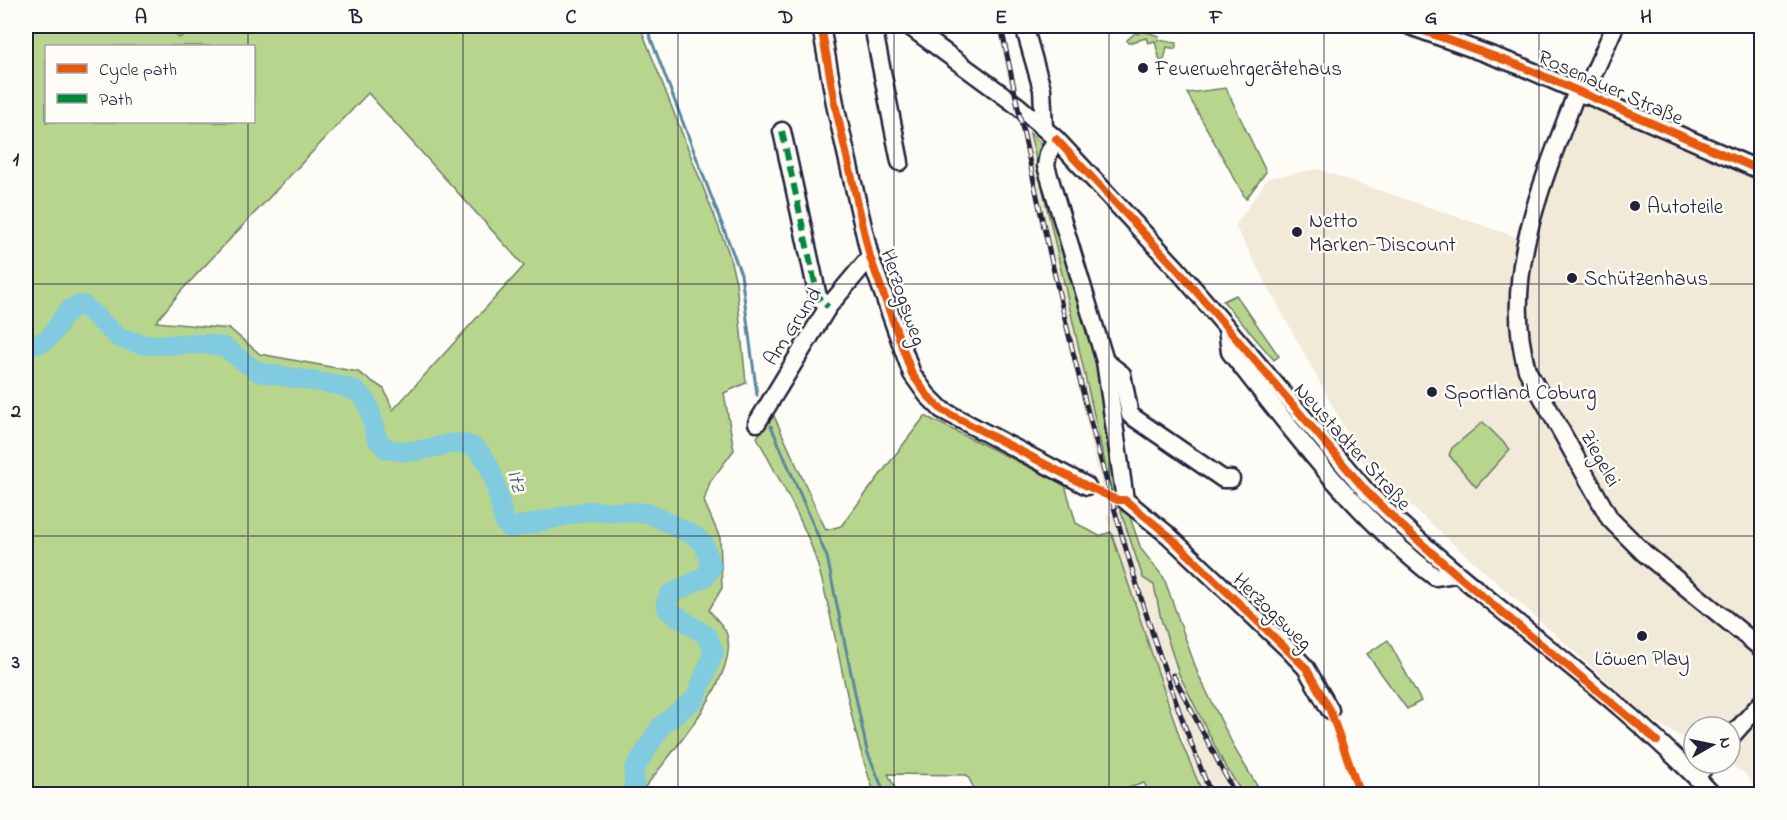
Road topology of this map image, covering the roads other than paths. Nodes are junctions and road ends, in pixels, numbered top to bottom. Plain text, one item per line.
1 (821, 26) edge
2 (873, 26) edge
3 (909, 26) edge
4 (1024, 26) edge
5 (1410, 26) edge
6 (1615, 26) edge
7 (1580, 93) junction
8 (782, 131) dead end
9 (1050, 134) junction
10 (900, 162) dead end
11 (1761, 171) edge
12 (870, 257) junction
13 (828, 307) junction
14 (1105, 361) junction
15 (757, 423) dead end
16 (1231, 479) dead end
17 (1087, 486) dead end
18 (1761, 649) edge
19 (1761, 702) edge
20 (1330, 710) dead end
21 (1742, 724) edge
22 (1696, 777) joint
23 (1712, 795) edge

1 - 12 street, Herzogsweg
2 - 10 street
3 - 9 street, Neustadter Straße
4 - 9 street
5 - 7 street, Rosenauer Straße
6 - 7 street, Ziegelei
7 - 11 street, Rosenauer Straße
7 - 18 street, Ziegelei
8 - 13 street
9 - 14 street
9 - 22 street, Neustadter Straße
12 - 13 street, Am Grund
12 - 17 street, Herzogsweg
13 - 15 street, Am Grund
14 - 16 street
14 - 20 street, Herzogsweg
19 - 21 street
22 - 23 street, Neustadter Straße

